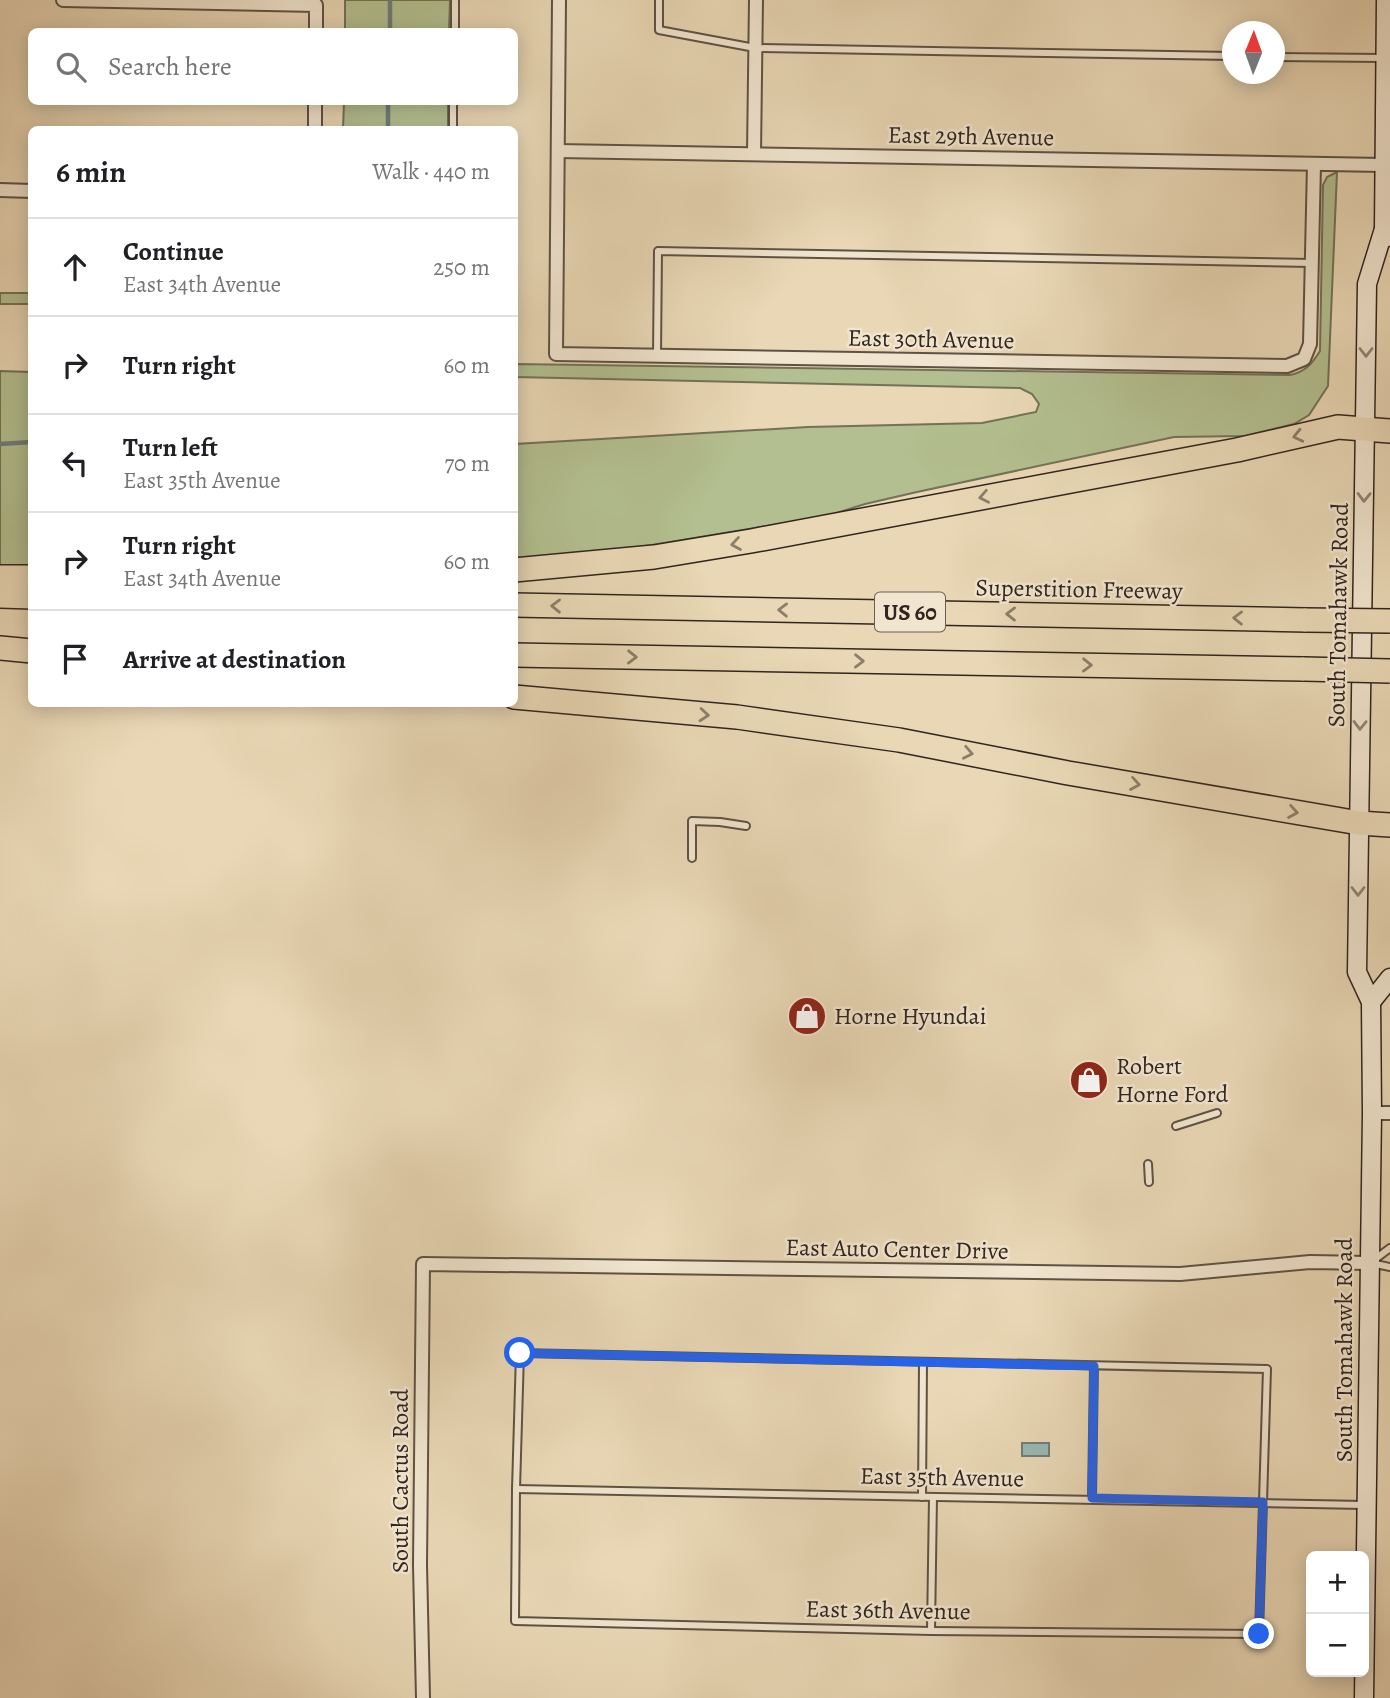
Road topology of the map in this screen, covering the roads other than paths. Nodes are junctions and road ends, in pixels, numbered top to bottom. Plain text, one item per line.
1 (62, 0) edge
2 (455, 0) edge
3 (559, 0) edge
4 (659, 0) edge
5 (755, 0) edge
6 (1386, 0) edge
7 (316, 28) edge
8 (455, 28) edge
9 (755, 48) junction
10 (1222, 56) edge
11 (1285, 57) edge
12 (1385, 58) junction
13 (1387, 92) edge
14 (315, 105) edge
15 (453, 105) edge
16 (315, 126) edge
17 (453, 126) edge
18 (558, 151) junction
19 (754, 153) junction
20 (1385, 153) edge
21 (1314, 163) junction
22 (0, 190) edge
23 (28, 191) edge
24 (1384, 229) junction
25 (1390, 247) edge
26 (1312, 263) junction
27 (657, 355) junction
28 (1366, 429) junction
29 (1390, 431) edge
30 (518, 570) edge
31 (0, 577) edge
32 (28, 577) edge
33 (0, 596) edge
34 (28, 597) edge
35 (518, 605) edge
36 (1390, 621) edge
37 (0, 647) edge
38 (28, 649) edge
39 (518, 655) edge
40 (1390, 671) edge
41 (518, 698) edge
42 (1359, 823) junction
43 (1390, 825) edge
44 (746, 826) dead end
45 (692, 858) dead end
46 (1390, 978) edge
47 (1371, 1002) junction
48 (1217, 1113) dead end
49 (1381, 1113) edge
50 (1175, 1126) dead end
51 (1148, 1164) dead end
52 (1149, 1182) dead end
53 (1390, 1248) edge
54 (1369, 1263) junction
55 (423, 1264) joint
56 (1390, 1268) edge
57 (923, 1363) junction
58 (1094, 1366) junction
59 (516, 1489) junction
60 (922, 1497) junction
61 (933, 1497) junction
62 (1092, 1498) junction
63 (1263, 1502) junction
64 (1368, 1505) junction
65 (931, 1631) junction
66 (423, 1698) edge
67 (1364, 1698) edge

1 - 7 street
2 - 8 lane
3 - 18 street
4 - 9 lane
5 - 9 street
6 - 12 main road, South Tomahawk Road
9 - 10 lane
9 - 19 street
11 - 12 lane
12 - 13 main road, South Tomahawk Road
13 - 20 main road, South Tomahawk Road
14 - 16 street
15 - 17 lane
18 - 19 street, East 29th Avenue
18 - 27 street, East 30th Avenue
19 - 21 street, East 29th Avenue
20 - 21 street, East 29th Avenue
20 - 24 main road, South Tomahawk Road
21 - 26 street
22 - 23 street
24 - 25 main road, South Tomahawk Road
24 -> 28 main road, South Tomahawk Road
26 - 27 street, East 30th Avenue
26 - 27 lane
28 - 29 highway
28 -> 30 highway
28 -> 42 main road, South Tomahawk Road
31 - 32 highway
33 - 34 highway
36 -> 35 highway, Superstition Freeway / US 60, bridge
37 - 38 highway
39 -> 40 highway, US 60, bridge
41 -> 42 highway
42 - 43 highway
42 -> 47 main road, South Tomahawk Road
44 - 45 lane
46 - 47 main road
47 - 49 main road, South Tomahawk Road
48 - 50 lane
49 - 54 main road, South Tomahawk Road
51 - 52 lane
53 - 54 lane
54 - 55 street, East Auto Center Drive
54 - 56 lane
54 - 64 main road, South Tomahawk Road
55 - 66 street, South Cactus Road
57 - 58 lane
57 - 59 lane
57 - 60 lane
58 - 62 lane
58 - 63 lane
59 - 60 lane, East 35th Avenue
59 - 65 lane, East 36th Avenue
60 - 61 lane, East 35th Avenue
61 - 62 lane, East 35th Avenue
61 - 65 lane
62 - 63 lane, East 35th Avenue
63 - 64 lane, East 35th Avenue
63 - 65 lane, East 36th Avenue
64 - 67 main road, South Tomahawk Road

